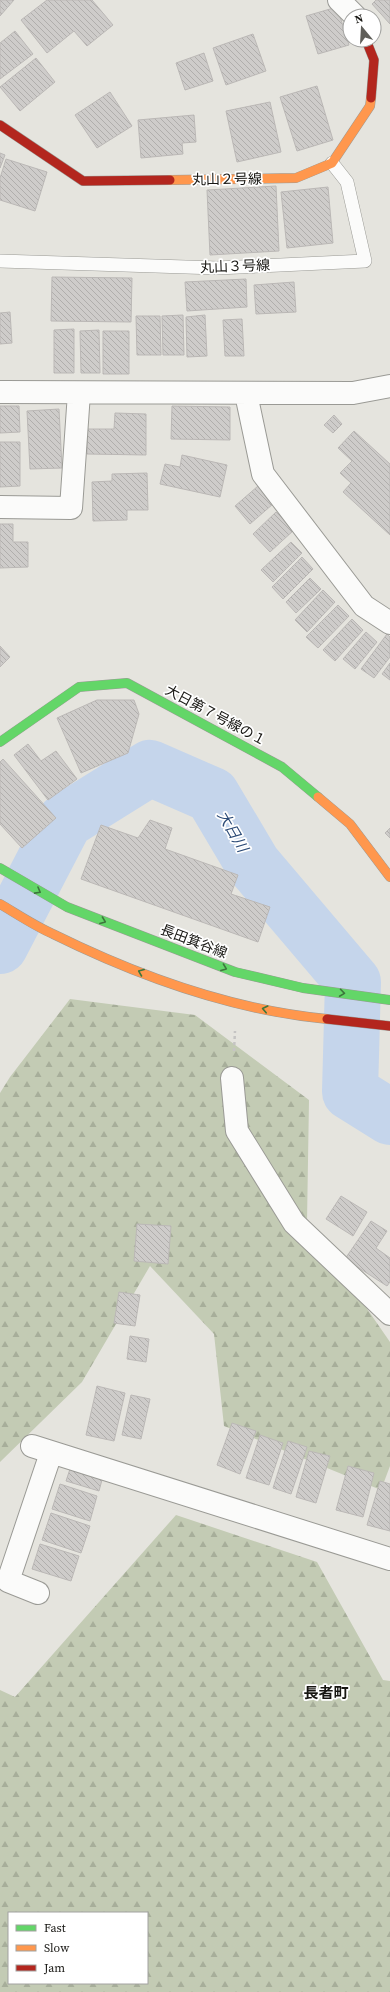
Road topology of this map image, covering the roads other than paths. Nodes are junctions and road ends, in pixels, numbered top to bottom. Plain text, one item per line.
1 (339, 0) edge
2 (347, 8) edge
3 (369, 48) edge
4 (0, 125) edge
5 (332, 163) junction
6 (0, 261) edge
7 (390, 386) edge
8 (0, 392) edge
9 (79, 393) junction
10 (246, 394) junction
11 (0, 507) edge
12 (390, 623) edge
13 (0, 742) edge
14 (0, 868) edge
15 (390, 877) edge
16 (0, 904) edge
17 (390, 1000) edge
18 (390, 1026) edge
19 (232, 1078) dead end
20 (390, 1314) edge
21 (390, 1559) edge
22 (38, 1593) dead end

1 - 2 street
3 - 5 street
4 - 5 street, 丸山２号線
5 - 6 lane, 丸山３号線
7 - 10 street
8 - 9 street
9 - 10 street
9 - 11 street
10 - 12 street
13 - 15 street, 大日第７号線の１
14 -> 17 street, 長田箕谷線
18 -> 16 street
19 - 20 street
21 - 22 street

